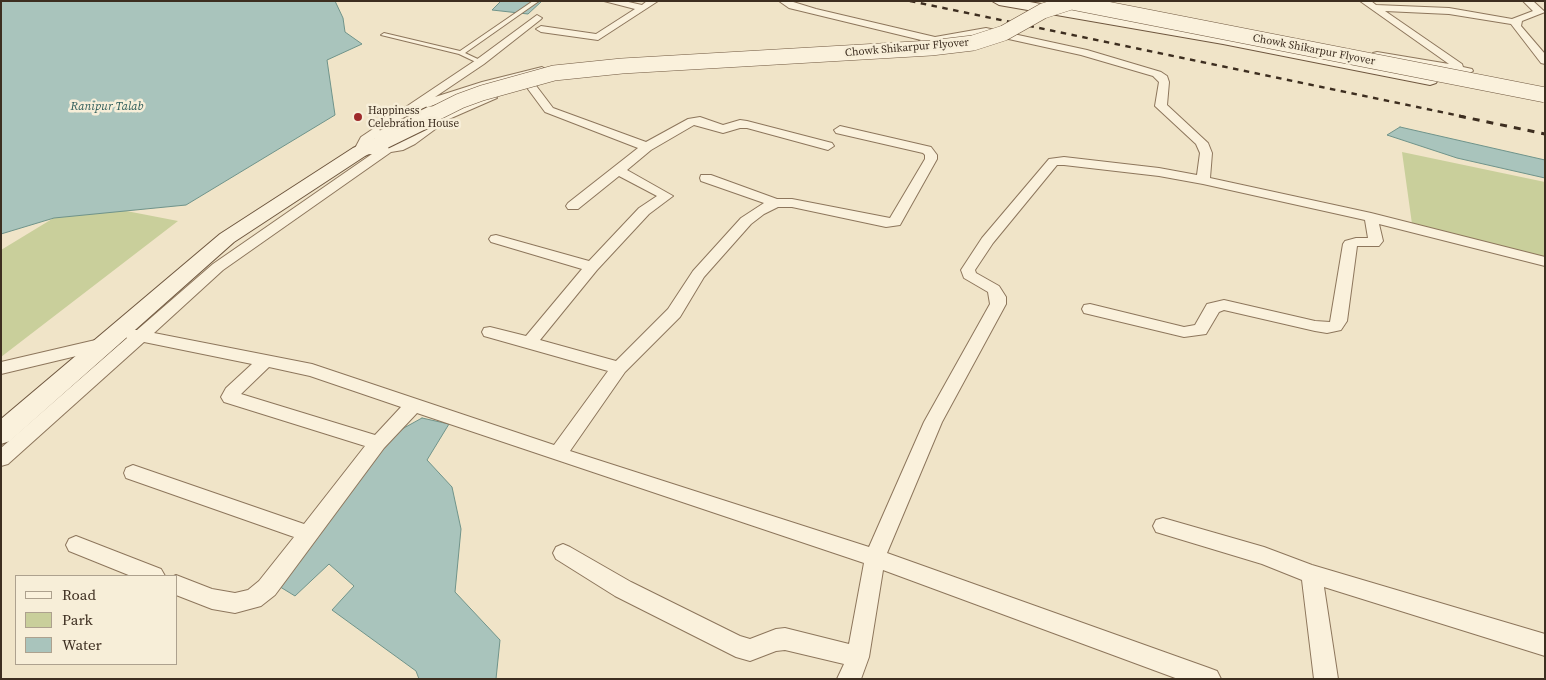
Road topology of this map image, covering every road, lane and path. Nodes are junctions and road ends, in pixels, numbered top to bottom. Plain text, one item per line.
1 (537, 1) edge
2 (608, 1) edge
3 (654, 1) edge
4 (784, 1) edge
5 (998, 1) edge
6 (1048, 1) edge
7 (1104, 1) edge
8 (1364, 1) edge
9 (1527, 1) edge
10 (1034, 7) junction
11 (644, 8) junction
12 (1375, 8) junction
13 (1542, 12) edge
14 (1515, 22) junction
15 (384, 35) dead end
16 (938, 40) junction
17 (461, 53) junction
18 (1545, 60) edge
19 (480, 62) junction
20 (790, 64) dead end
21 (1468, 71) junction
22 (530, 85) junction
23 (1545, 89) edge
24 (1545, 94) edge
25 (1545, 102) edge
26 (410, 109) junction
27 (840, 130) dead end
28 (385, 145) junction
29 (828, 146) dead end
30 (647, 147) junction
31 (359, 152) junction
32 (618, 170) junction
33 (706, 178) dead end
34 (1203, 180) junction
35 (776, 203) junction
36 (573, 206) dead end
37 (1371, 218) junction
38 (496, 239) dead end
39 (1545, 262) edge
40 (592, 267) junction
41 (1090, 309) dead end
42 (490, 332) dead end
43 (140, 336) junction
44 (111, 338) junction
45 (528, 343) junction
46 (266, 360) junction
47 (1, 368) edge
48 (619, 368) junction
49 (414, 405) junction
50 (1, 434) edge
51 (378, 443) junction
52 (558, 454) junction
53 (1, 459) edge
54 (133, 473) dead end
55 (1163, 526) dead end
56 (309, 534) junction
57 (76, 544) dead end
58 (563, 553) dead end
59 (875, 558) junction
60 (1312, 574) junction
61 (152, 575) edge
62 (178, 586) edge
63 (1545, 645) edge
64 (858, 657) junction
65 (849, 679) edge
66 (1209, 679) edge
67 (1326, 679) edge

1 - 17 lane
2 - 11 street
3 - 11 street
4 - 16 street
5 - 10 main road
6 - 10 street
7 - 21 street
8 - 12 street
9 - 13 street
10 - 25 main road
11 - 19 street
12 - 14 street
12 - 21 street
13 - 14 street
14 - 18 street
15 - 17 lane
16 - 26 street
16 - 34 street
17 - 19 lane
19 - 26 street
20 - 22 street
21 - 23 street
22 - 28 street
22 - 30 street
24 - 28 main road, Chowk Shikarpur Flyover, bridge
26 - 31 street
27 - 35 street
28 - 31 main road, Chowk Shikarpur Flyover
28 - 43 street
29 - 30 street
30 - 32 street
31 - 44 main road, Chowk Shikarpur Flyover
32 - 36 street
32 - 40 street
33 - 35 street
34 - 37 street
34 - 59 street
35 - 48 street
37 - 39 street
37 - 41 street
38 - 40 street
40 - 45 street
42 - 45 street
43 - 44 street
43 - 46 street
43 - 53 street
44 - 47 street
44 - 50 main road, Chowk Shikarpur Flyover
45 - 48 street
46 - 49 street
46 - 51 street
48 - 52 street
49 - 51 street
49 - 52 street
51 - 56 street
52 - 59 street
54 - 56 street
55 - 60 street
56 - 62 street
57 - 61 street
58 - 64 street
59 - 64 street
59 - 66 street
60 - 63 street
60 - 67 street
64 - 65 street

